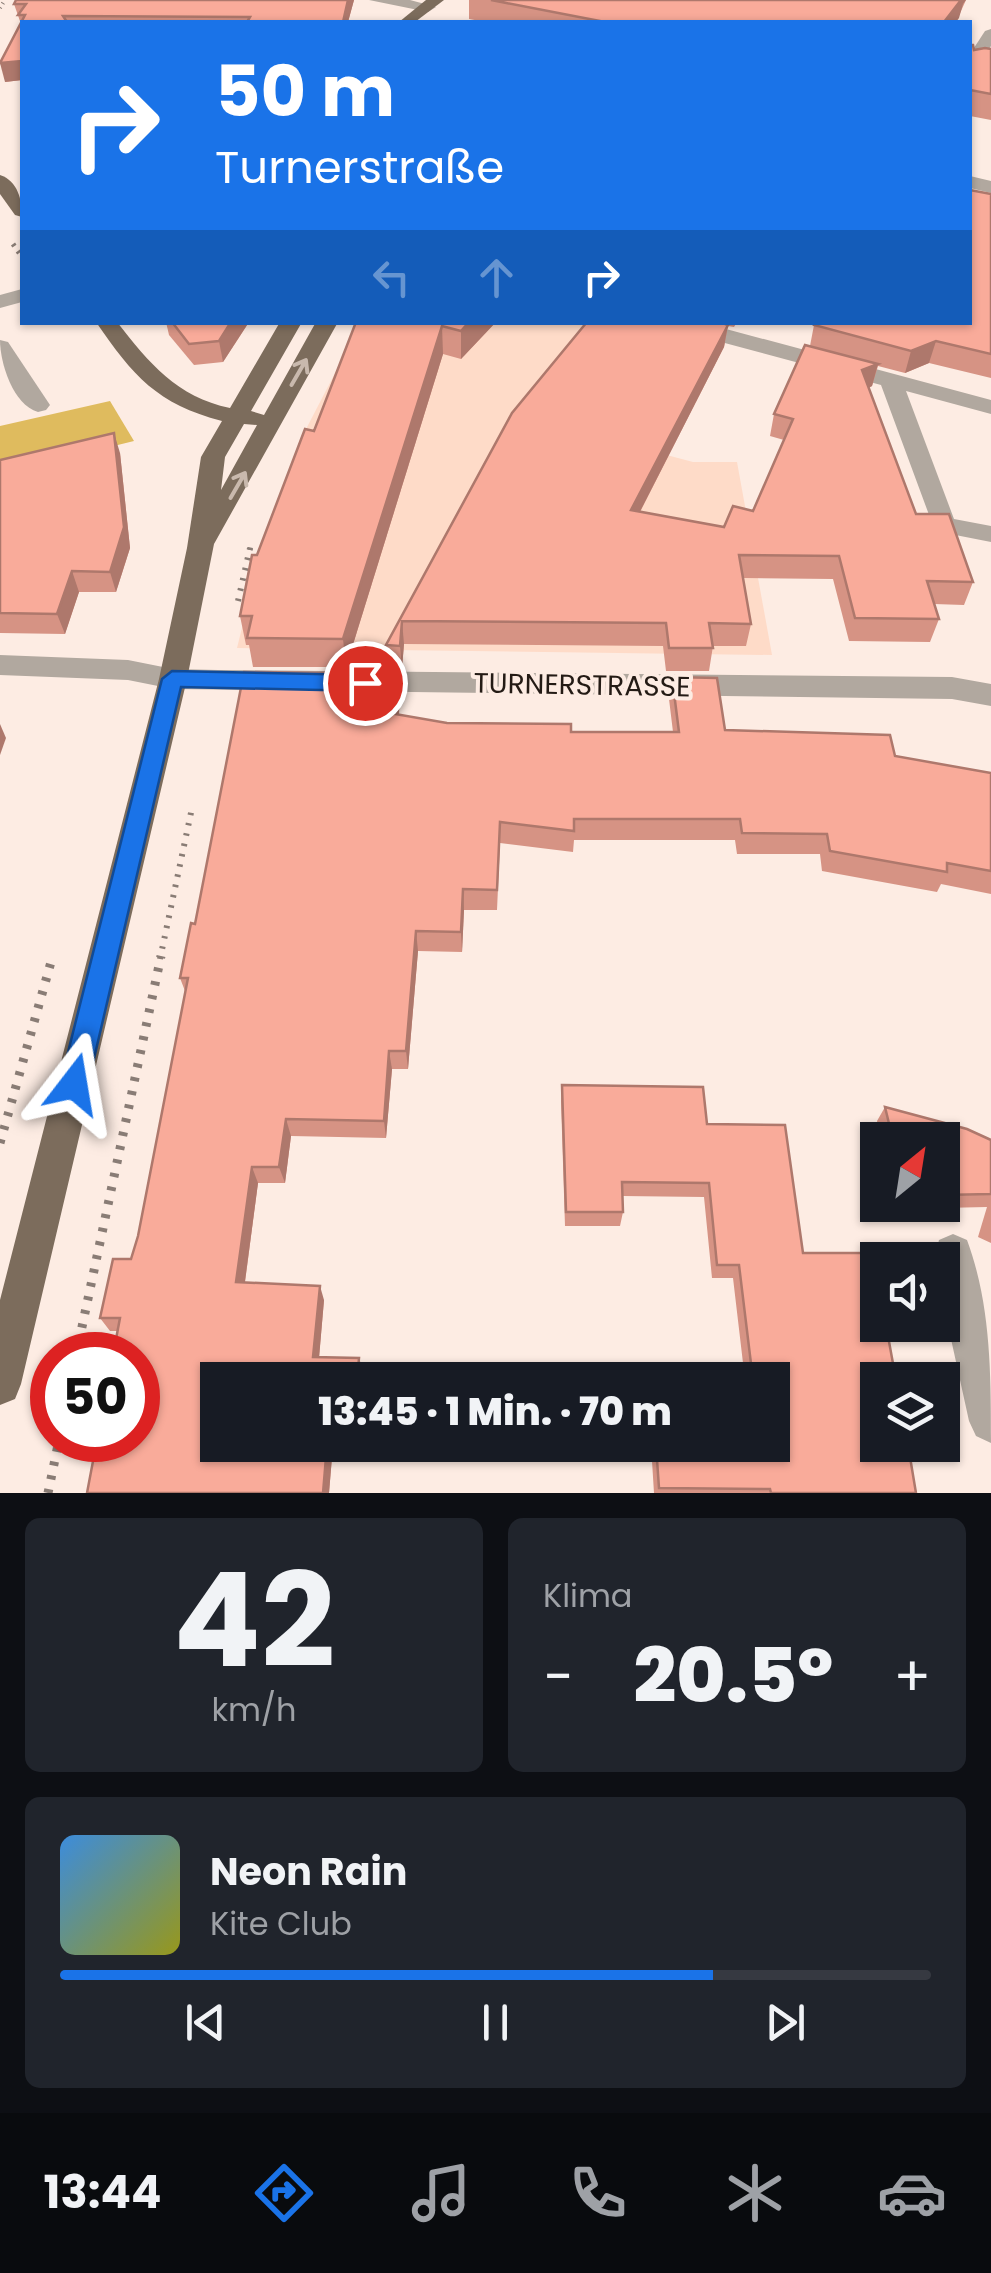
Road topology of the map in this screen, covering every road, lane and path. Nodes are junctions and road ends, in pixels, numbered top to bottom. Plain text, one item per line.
1 (4, 0) edge
2 (377, 0) edge
3 (0, 8) edge
4 (430, 10) edge
5 (991, 34) edge
6 (972, 63) edge
7 (0, 181) edge
8 (13, 207) edge
9 (108, 325) edge
10 (289, 325) edge
11 (325, 325) edge
12 (683, 325) edge
13 (0, 347) edge
14 (891, 382) junction
15 (38, 405) dead end
16 (991, 407) edge
17 (235, 416) junction
18 (271, 421) junction
19 (254, 530) dead end
20 (991, 534) edge
21 (200, 548) junction
22 (234, 618) dead end
23 (0, 665) edge
24 (172, 679) junction
25 (991, 695) edge
26 (195, 794) dead end
27 (960, 1281) edge
28 (81, 1332) edge
29 (0, 1384) edge
30 (991, 1421) edge
31 (54, 1462) edge
32 (48, 1493) edge

1 - 3 path
2 - 4 street
5 - 6 street
7 - 8 main road
9 - 17 main road
10 - 17 main road
18 -> 11 main road
12 - 14 street
13 - 15 street
14 - 16 street
14 - 20 street
17 - 18 main road
17 - 21 main road
21 -> 18 main road
19 - 22 path
21 - 24 main road
23 - 24 street, TURNERSTRASSE
24 - 25 street, TURNERSTRASSE
24 - 29 main road
26 - 28 path
27 - 30 street
31 - 32 path

